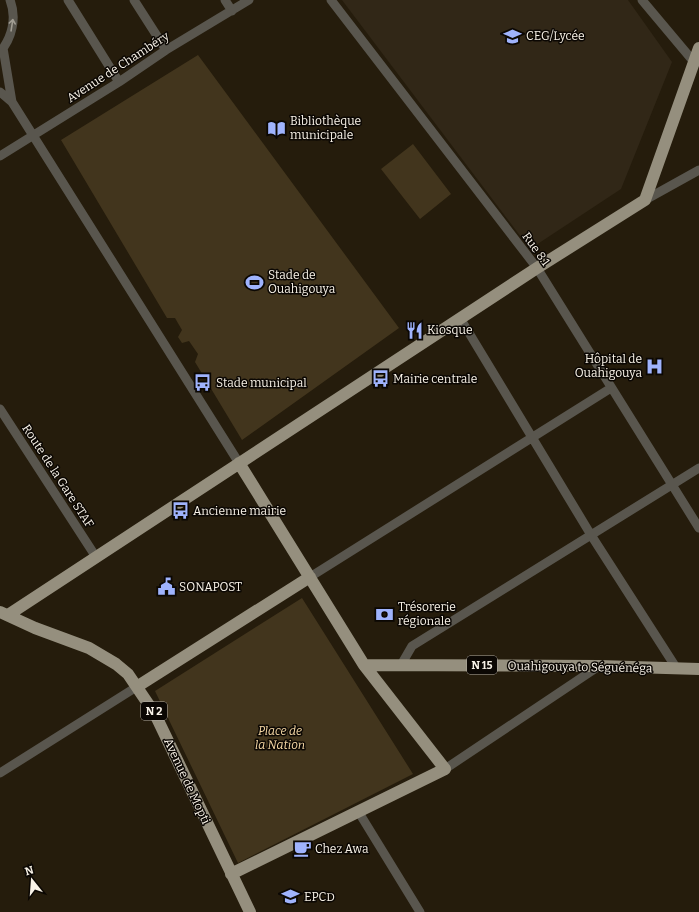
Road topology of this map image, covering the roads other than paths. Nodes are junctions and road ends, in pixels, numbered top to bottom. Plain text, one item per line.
1 (10, 0) edge
2 (68, 0) edge
3 (134, 0) edge
4 (225, 0) edge
5 (249, 0) edge
6 (331, 0) edge
7 (642, 0) edge
8 (232, 11) junction
9 (699, 48) edge
10 (2, 50) edge
11 (166, 50) junction
12 (694, 62) junction
13 (119, 82) junction
14 (0, 92) edge
15 (12, 102) junction
16 (33, 135) junction
17 (0, 156) edge
18 (699, 170) edge
19 (645, 200) junction
20 (537, 268) junction
21 (460, 318) junction
22 (611, 388) junction
23 (0, 410) edge
24 (532, 439) junction
25 (239, 463) junction
26 (699, 468) edge
27 (672, 484) junction
28 (699, 528) edge
29 (591, 535) junction
30 (96, 557) junction
31 (310, 578) junction
32 (4, 613) edge
33 (364, 665) junction
34 (401, 665) junction
35 (599, 666) junction
36 (677, 669) junction
37 (699, 669) edge
38 (138, 686) junction
39 (444, 769) junction
40 (0, 772) edge
41 (358, 811) junction
42 (231, 874) junction
43 (250, 912) edge
44 (420, 912) edge

10 -> 1 street
2 - 13 street
3 - 11 street
4 - 8 street
5 - 8 street, Avenue de Chambéry
6 - 20 street, Rue 8.1
7 - 12 street
8 - 11 street, Avenue de Chambéry
9 - 12 main road
10 - 15 street
11 - 13 street, Avenue de Chambéry
12 - 19 main road
13 - 16 street, Avenue de Chambéry
14 - 15 street
15 - 16 street
16 - 17 street, Avenue de Chambéry
16 - 25 street
18 - 19 street
19 - 20 main road
20 - 21 main road
20 - 22 street, Rue 8.1
21 - 24 street
21 - 25 main road
22 - 24 street
22 - 27 street, Rue 8.1
23 - 30 street, Route de la Gare STAF
24 - 29 street
24 - 31 street
25 - 30 main road
25 - 31 main road
26 - 27 street
27 - 28 street, Rue 8.1
27 - 29 street
29 - 34 street
29 - 36 street
30 - 32 main road
31 - 33 main road
31 - 38 main road
32 - 38 main road, Avenue de Mopti / N 2
33 - 34 main road, Ouahigouya to Séguénéga / N 15
33 - 39 main road
34 - 35 main road, Ouahigouya to Séguénéga / N 15
35 - 36 main road, Ouahigouya to Séguénéga / N 15
35 - 39 street
36 - 37 main road, Ouahigouya to Séguénéga / N 15
38 - 40 street
38 - 42 main road, Avenue de Mopti / N 2
39 - 41 main road
41 - 42 main road
41 - 44 street
42 - 43 main road, Avenue de Mopti / N 2

